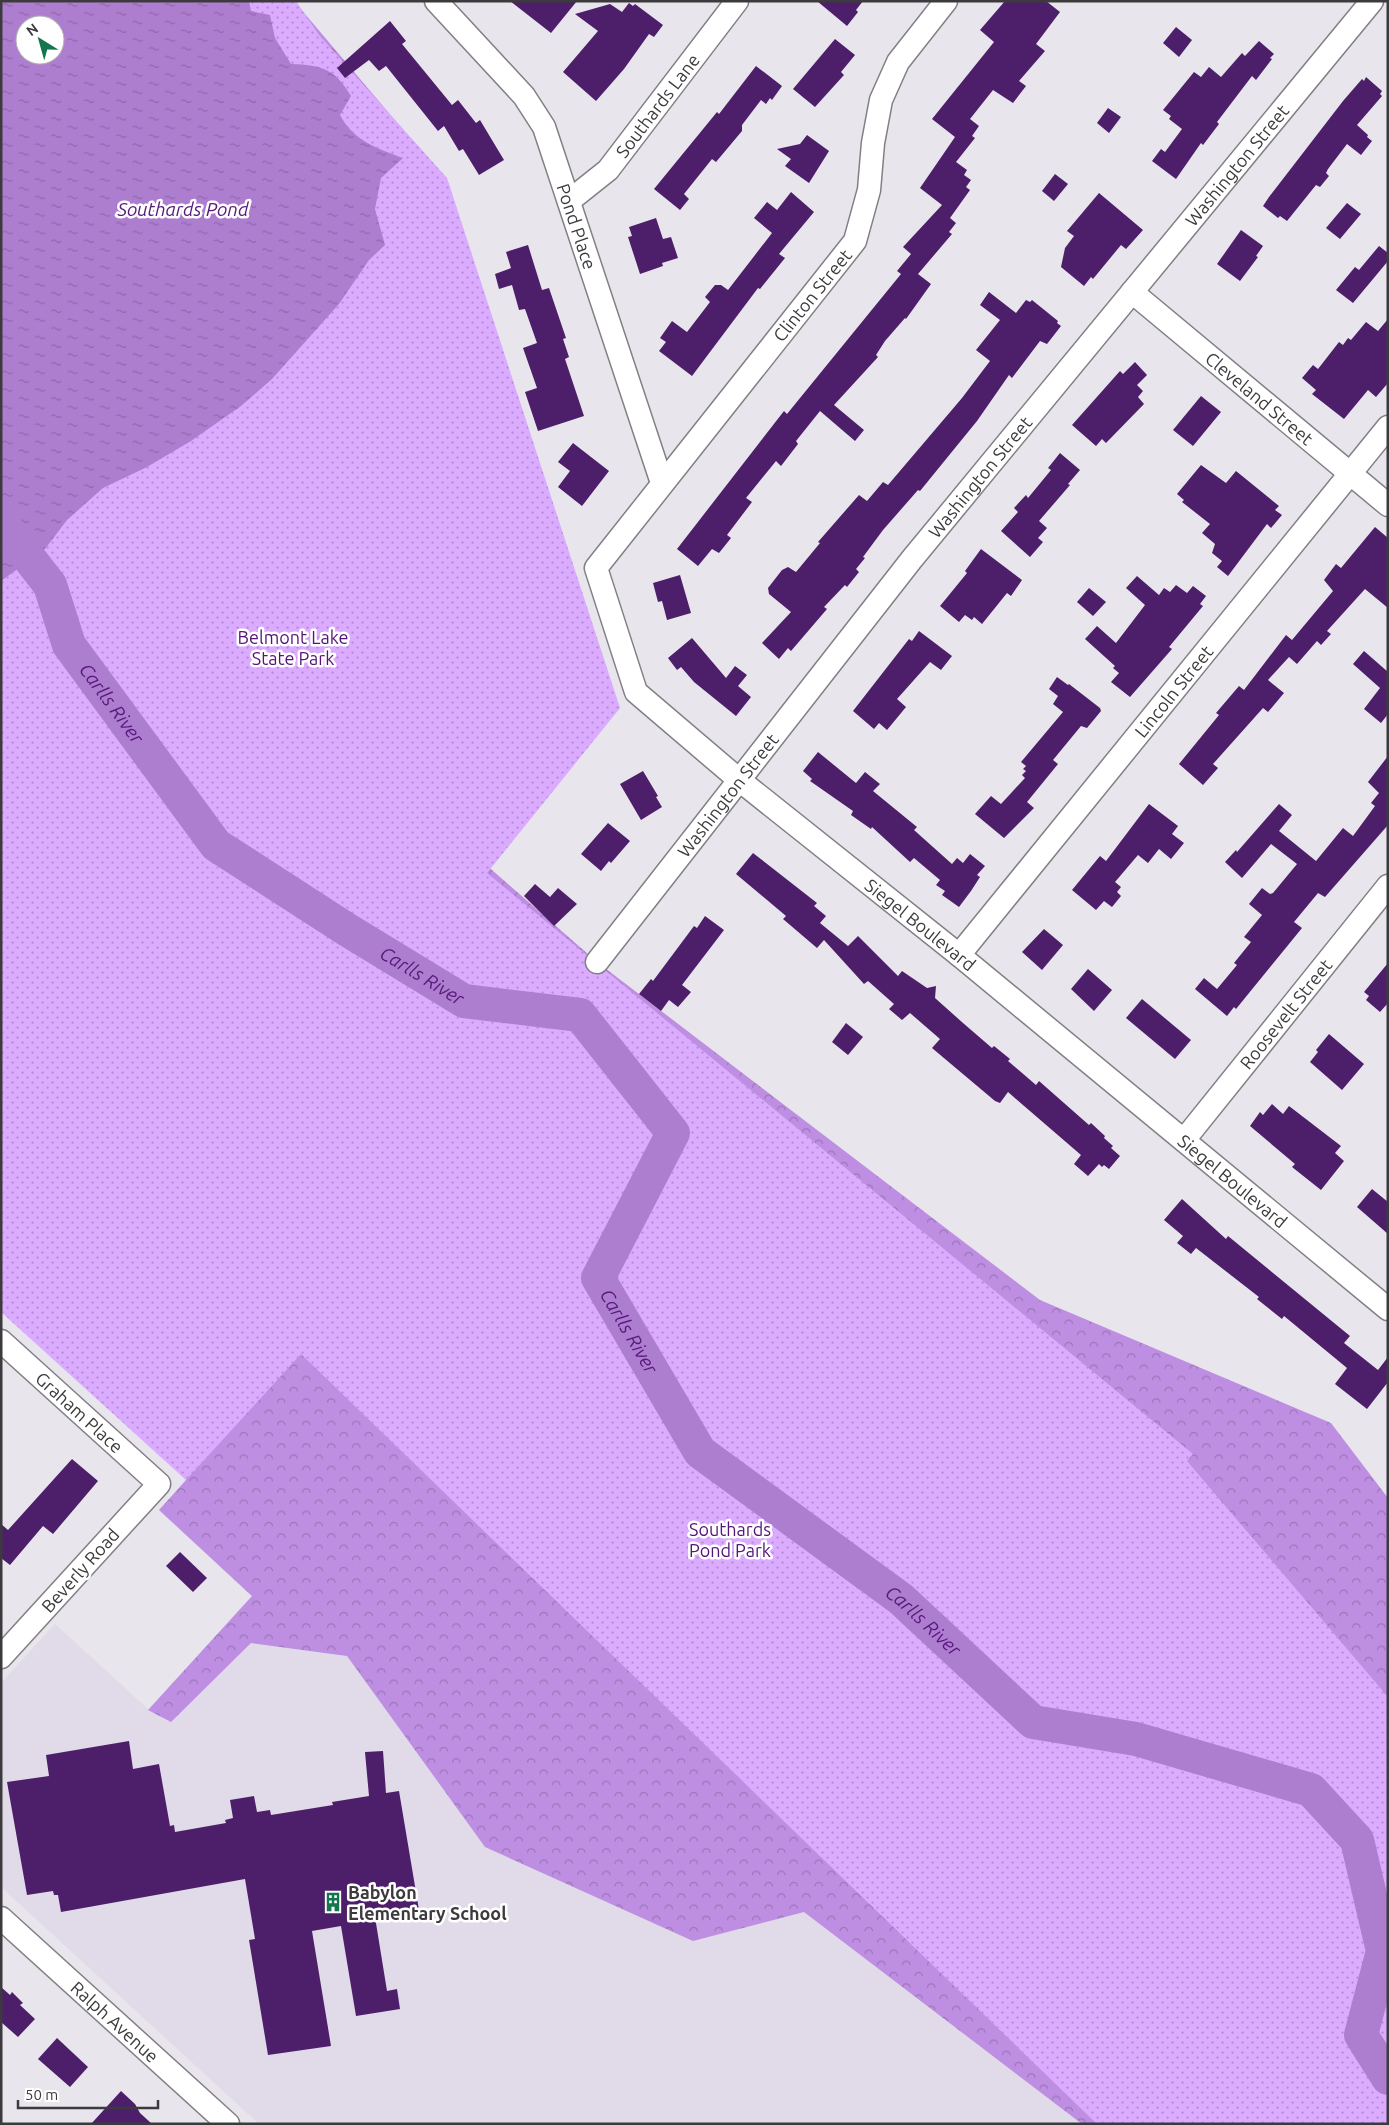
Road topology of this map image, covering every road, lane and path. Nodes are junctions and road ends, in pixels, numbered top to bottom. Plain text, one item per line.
1 (436, 1) edge
2 (737, 1) edge
3 (946, 1) edge
4 (1372, 1) edge
5 (569, 201) junction
6 (1132, 292) junction
7 (1388, 427) edge
8 (1349, 474) junction
9 (662, 483) junction
10 (1388, 505) edge
11 (738, 779) junction
12 (1388, 886) edge
13 (959, 955) junction
14 (597, 962) dead end
15 (1184, 1140) junction
16 (1384, 1299) edge
17 (1, 1341) edge
18 (159, 1484) joint
19 (1, 1657) edge
20 (1, 1918) edge
21 (228, 2124) edge

1 - 5 street, Pond Place
2 - 5 street, Southards Lane
3 - 9 street, Clinton Street
4 - 6 street, Washington Street
5 - 9 street, Pond Place
6 - 8 street, Cleveland Street
6 - 11 street, Washington Street
7 - 8 street, Lincoln Street
8 - 10 street, Cleveland Street
8 - 13 street, Lincoln Street
9 - 11 street, Siegel Boulevard
11 - 13 street, Siegel Boulevard
11 - 14 street, Washington Street
12 - 15 street, Roosevelt Street
13 - 15 street, Siegel Boulevard
15 - 16 street, Siegel Boulevard
17 - 18 street, Graham Place
18 - 19 street, Beverly Road
20 - 21 street, Ralph Avenue

